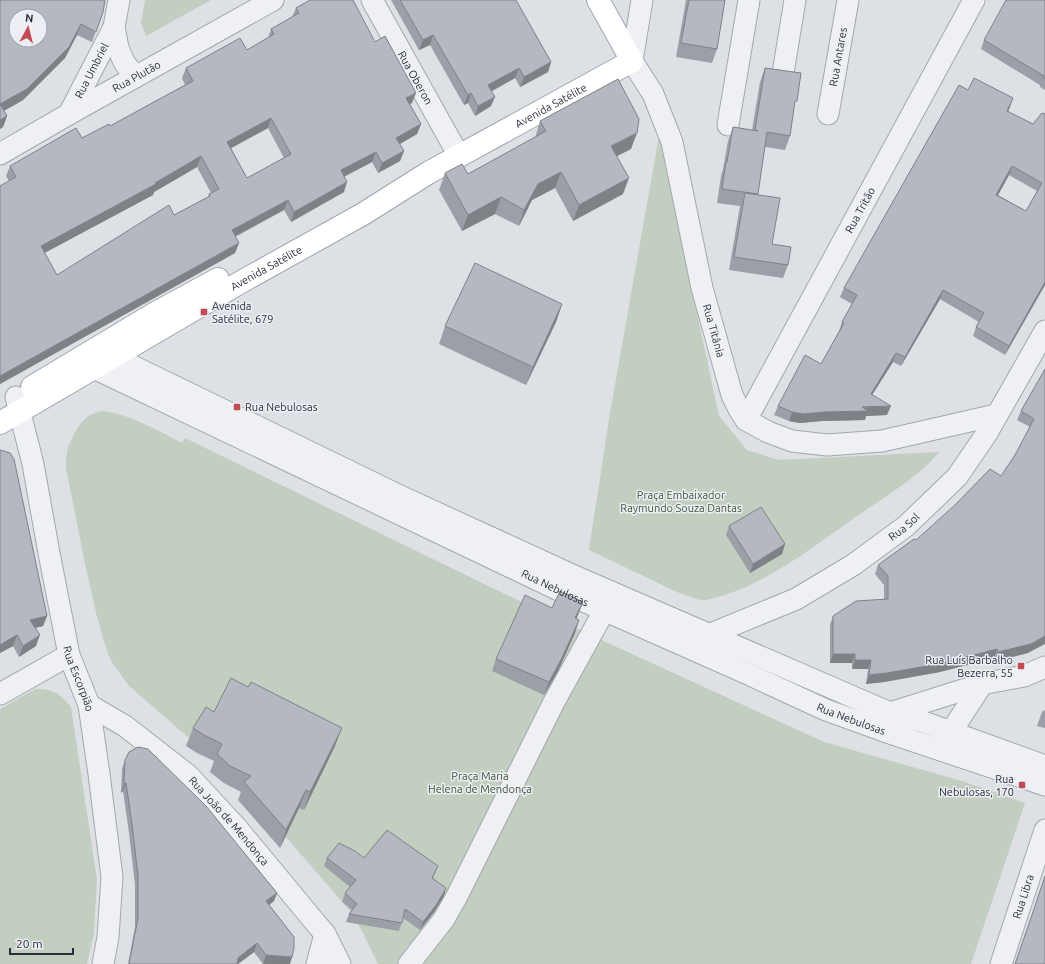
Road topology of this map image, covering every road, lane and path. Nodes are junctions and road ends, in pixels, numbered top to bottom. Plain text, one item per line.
1 (119, 0) edge
2 (273, 0) edge
3 (372, 0) edge
4 (598, 0) edge
5 (642, 0) edge
6 (749, 0) edge
7 (795, 0) edge
8 (848, 0) edge
9 (974, 0) edge
10 (114, 27) junction
11 (632, 61) junction
12 (783, 73) edge
13 (135, 77) junction
14 (69, 114) junction
15 (828, 114) dead end
16 (728, 125) dead end
17 (0, 154) edge
18 (459, 156) junction
19 (1045, 331) edge
20 (108, 351) junction
21 (87, 364) junction
22 (12, 405) edge
23 (996, 415) junction
24 (746, 420) junction
25 (0, 424) edge
26 (604, 611) junction
27 (711, 634) junction
28 (701, 654) junction
29 (69, 655) junction
30 (1045, 667) edge
31 (982, 684) junction
32 (0, 694) edge
33 (90, 705) junction
34 (887, 722) junction
35 (951, 732) junction
36 (941, 751) junction
37 (1045, 766) edge
38 (1045, 785) edge
39 (1045, 830) edge
40 (325, 934) junction
41 (103, 964) edge
42 (317, 964) edge
43 (340, 964) edge
44 (409, 964) edge
45 (1001, 964) edge

1 - 10 street, Rua Umbriel
2 - 13 street, Rua Plutão
3 - 18 street, Rua Oberon
4 - 11 main road, Rua Titânia
5 - 11 street
6 - 16 street
7 - 12 street
8 - 15 street, Rua Antares
9 - 24 street, Rua Tritão
10 - 13 street, Rua Umbriel
10 - 14 street, Rua Umbriel
11 - 18 main road, Avenida Satélite
11 - 24 street, Rua Titânia
13 - 14 street, Rua Plutão
14 - 17 street, Rua Plutão
18 - 20 main road, Avenida Satélite
19 - 23 street, Rua Sol
20 - 21 main road, Avenida Satélite
20 - 27 street, Rua Nebulosas
21 - 22 main road, Avenida Satélite
21 - 26 street, Rua Nebulosas
22 - 25 main road, Avenida Satélite
22 - 29 street, Rua Escorpião
23 - 24 street
23 - 27 street, Rua Sol
26 - 28 street, Rua Nebulosas
26 - 44 street
27 - 28 street
27 - 34 street, Rua Nebulosas
28 - 34 street, Rua Nebulosas
29 - 32 street
29 - 33 street, Rua Escorpião
30 - 31 street
31 - 34 street
31 - 35 street
33 - 40 street, Rua João de Mendonça
33 - 41 street, Rua Escorpião
34 - 35 street, Rua Nebulosas
34 - 36 street, Rua Nebulosas
35 - 36 street
35 - 37 street, Rua Nebulosas
36 - 38 street, Rua Nebulosas
39 - 45 street, Rua Libra
40 - 42 street
40 - 43 street, Rua João de Mendonça

